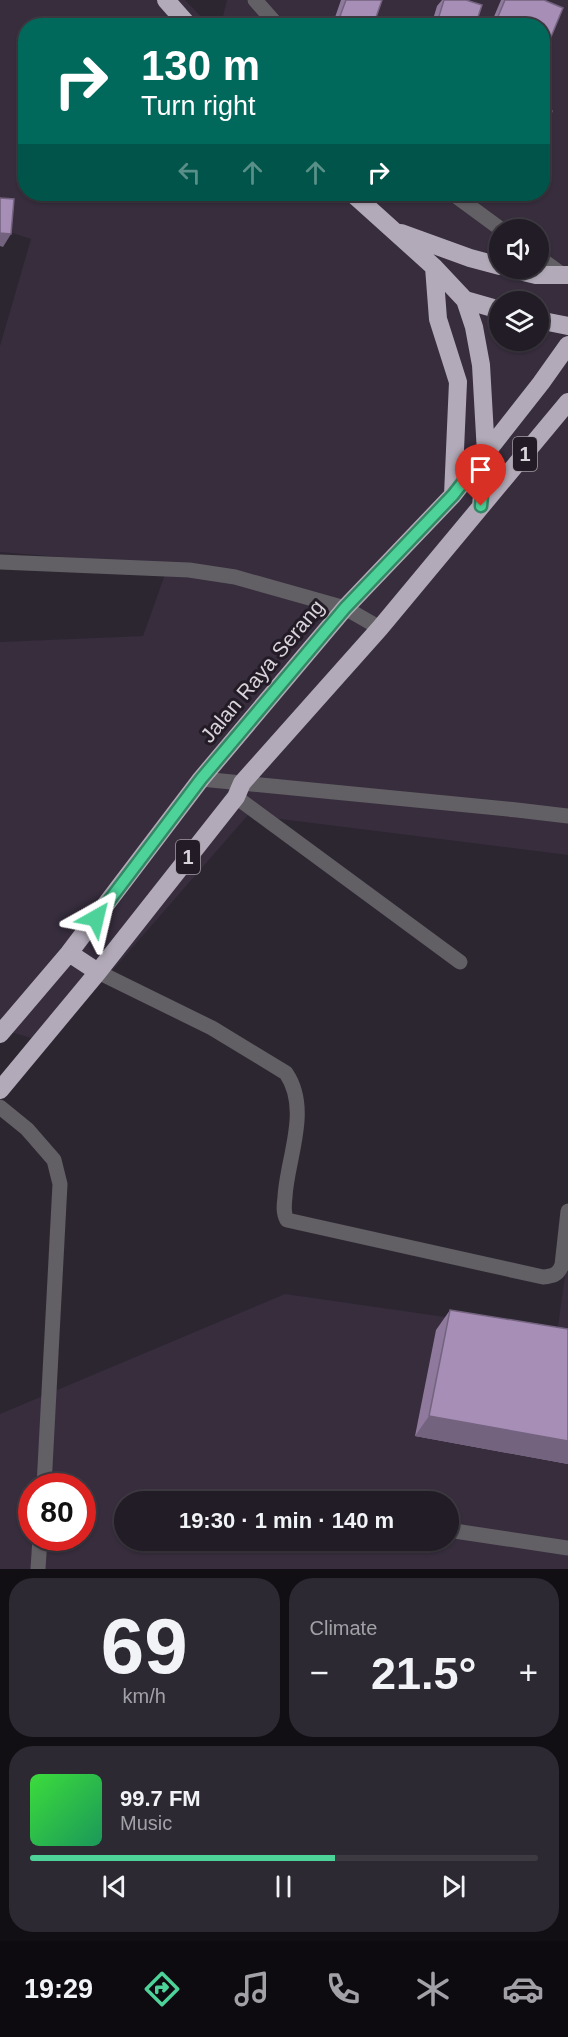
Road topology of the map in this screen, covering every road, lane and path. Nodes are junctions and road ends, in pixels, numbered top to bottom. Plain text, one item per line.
1 (166, 0) edge
2 (255, 0) edge
3 (182, 18) edge
4 (271, 18) edge
5 (360, 201) edge
6 (463, 201) edge
7 (489, 220) edge
8 (390, 229) junction
9 (489, 264) edge
10 (549, 264) edge
11 (434, 267) junction
12 (549, 275) edge
13 (566, 275) edge
14 (465, 300) junction
15 (489, 307) edge
16 (549, 322) edge
17 (568, 326) edge
18 (568, 345) edge
19 (568, 402) edge
20 (486, 453) junction
21 (453, 495) junction
22 (481, 506) junction
23 (0, 562) edge
24 (345, 608) junction
25 (380, 627) junction
26 (201, 779) junction
27 (239, 790) junction
28 (568, 816) edge
29 (69, 953) junction
30 (460, 962) dead end
31 (98, 972) junction
32 (0, 1034) edge
33 (0, 1090) edge
34 (0, 1107) edge
35 (568, 1211) edge
36 (45, 1473) edge
37 (459, 1532) edge
38 (568, 1548) edge
39 (39, 1551) edge
40 (38, 1569) edge

1 - 3 highway
2 - 4 street
5 - 8 highway
6 - 7 street
8 - 9 highway
8 - 11 highway
10 - 13 street
11 - 14 highway
11 - 21 highway
12 - 13 highway
14 - 15 highway
14 - 20 highway
16 - 17 highway
18 - 20 highway, Jalan Raya Serang / 1
19 - 22 highway, 1
20 - 21 highway, Jalan Raya Serang / 1
20 - 22 highway
21 - 24 highway, Jalan Raya Serang / 1
22 - 25 highway, 1
23 - 24 street
24 - 25 street
24 - 26 highway, Jalan Raya Serang / 1
25 - 27 highway, 1
26 - 27 street
26 - 29 highway, Jalan Raya Serang / 1
27 - 28 street
27 - 30 street
27 - 31 highway, 1
29 - 31 highway
29 - 32 highway, Jalan Raya Serang / 1
31 - 33 highway, 1
31 - 35 street
34 - 36 street
37 - 38 street
39 - 40 street

